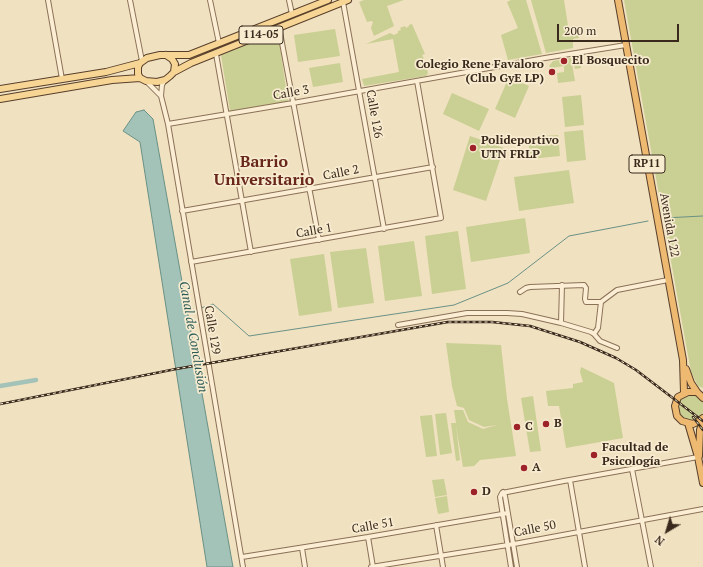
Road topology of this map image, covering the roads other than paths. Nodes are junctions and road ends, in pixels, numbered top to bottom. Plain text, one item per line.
1 (48, 0) edge
2 (130, 0) edge
3 (210, 0) edge
4 (289, 0) edge
5 (328, 0) edge
6 (618, 0) edge
7 (345, 1) edge
8 (292, 14) junction
9 (279, 27) junction
10 (219, 43) junction
11 (626, 45) junction
12 (216, 54) junction
13 (166, 55) junction
14 (141, 62) junction
15 (174, 72) junction
16 (62, 79) junction
17 (143, 80) junction
18 (165, 80) junction
19 (417, 81) junction
20 (0, 90) edge
21 (360, 91) junction
22 (161, 96) junction
23 (0, 99) edge
24 (294, 103) junction
25 (227, 114) junction
26 (168, 124) junction
27 (433, 167) junction
28 (374, 177) junction
29 (310, 189) junction
30 (242, 201) junction
31 (182, 211) junction
32 (384, 228) junction
33 (319, 240) junction
34 (251, 252) junction
35 (191, 262) junction
36 (668, 280) junction
37 (562, 285) junction
38 (520, 292) dead end
39 (601, 302) junction
40 (561, 323) junction
41 (398, 325) dead end
42 (594, 334) junction
43 (617, 348) dead end
44 (683, 360) junction
45 (696, 392) junction
46 (684, 393) junction
47 (703, 398) edge
48 (703, 419) edge
49 (688, 423) junction
50 (698, 457) junction
51 (632, 469) junction
52 (570, 480) junction
53 (703, 483) edge
54 (703, 509) edge
55 (506, 513) junction
56 (642, 520) junction
57 (436, 525) junction
58 (579, 531) junction
59 (368, 538) junction
60 (514, 544) junction
61 (507, 545) junction
62 (302, 548) junction
63 (441, 555) junction
64 (242, 557) junction
65 (243, 567) edge
66 (305, 567) edge
67 (372, 567) edge
68 (443, 567) edge
69 (511, 567) edge
70 (518, 567) edge
71 (585, 567) edge
72 (651, 567) edge

1 - 16 street
2 - 14 street
3 - 10 street
4 - 8 street
5 - 8 main road, 114-05
6 - 11 highway, Avenida 122 / RP11
7 - 9 main road, 114-05
7 - 21 street, Calle 126
8 - 10 main road, 114-05
9 - 12 main road, 114-05
9 - 24 street
10 - 13 main road, 114-05
11 - 19 street, Calle 3
11 - 36 highway, Avenida 122 / RP11
12 - 15 main road, 114-05
12 - 25 street
13 - 14 main road, 114-05
13 - 15 main road
14 - 16 main road, 114-05
14 - 17 main road
15 - 18 main road, 114-05
16 - 20 main road, 114-05
17 - 18 main road
17 - 22 street
17 - 23 main road
18 - 22 street, Calle 129
19 - 21 street, Calle 3
19 - 27 street
21 - 24 street, Calle 3
21 - 28 street, Calle 126
22 - 26 street, Calle 129
24 - 25 street, Calle 3
24 - 29 street
25 - 26 street, Calle 3
25 - 30 street
26 - 31 street, Calle 129
27 - 28 street, Calle 2
27 - 32 street, Calle 1
28 - 29 street, Calle 2
28 - 32 street, Calle 126
29 - 30 street, Calle 2
29 - 33 street
30 - 31 street, Calle 2
30 - 34 street
31 - 35 street, Calle 129
32 - 33 street, Calle 1
33 - 34 street, Calle 1
34 - 35 street, Calle 1
35 - 64 street, Calle 129
36 - 39 street
36 - 44 highway, Avenida 122 / RP11
37 - 38 street
37 - 39 street
37 - 40 street
39 - 42 street
40 - 41 street
40 - 42 street
42 - 43 street
44 - 45 highway, Avenida 122 / RP11
44 - 46 highway, Avenida 122 / RP11
45 - 46 highway
45 - 47 highway, RP11
46 - 49 highway
48 - 49 highway
48 - 50 highway
49 - 50 highway
50 - 51 street
50 - 53 highway
51 - 52 street
51 - 56 street
52 - 55 street
52 - 58 street
54 - 56 street, Calle 50
55 - 57 street, Calle 51
55 - 60 street
55 - 61 street
56 - 58 street, Calle 50
56 - 72 street
57 - 59 street, Calle 51
57 - 63 street
58 - 60 street, Calle 50
58 - 71 street
59 - 62 street, Calle 51
59 - 67 street
60 - 61 street, Calle 50
60 - 70 street
61 - 63 street, Calle 50
61 - 69 street
62 - 64 street, Calle 51
62 - 66 street
63 - 67 street, Calle 50
63 - 68 street
64 - 65 street, Calle 129

